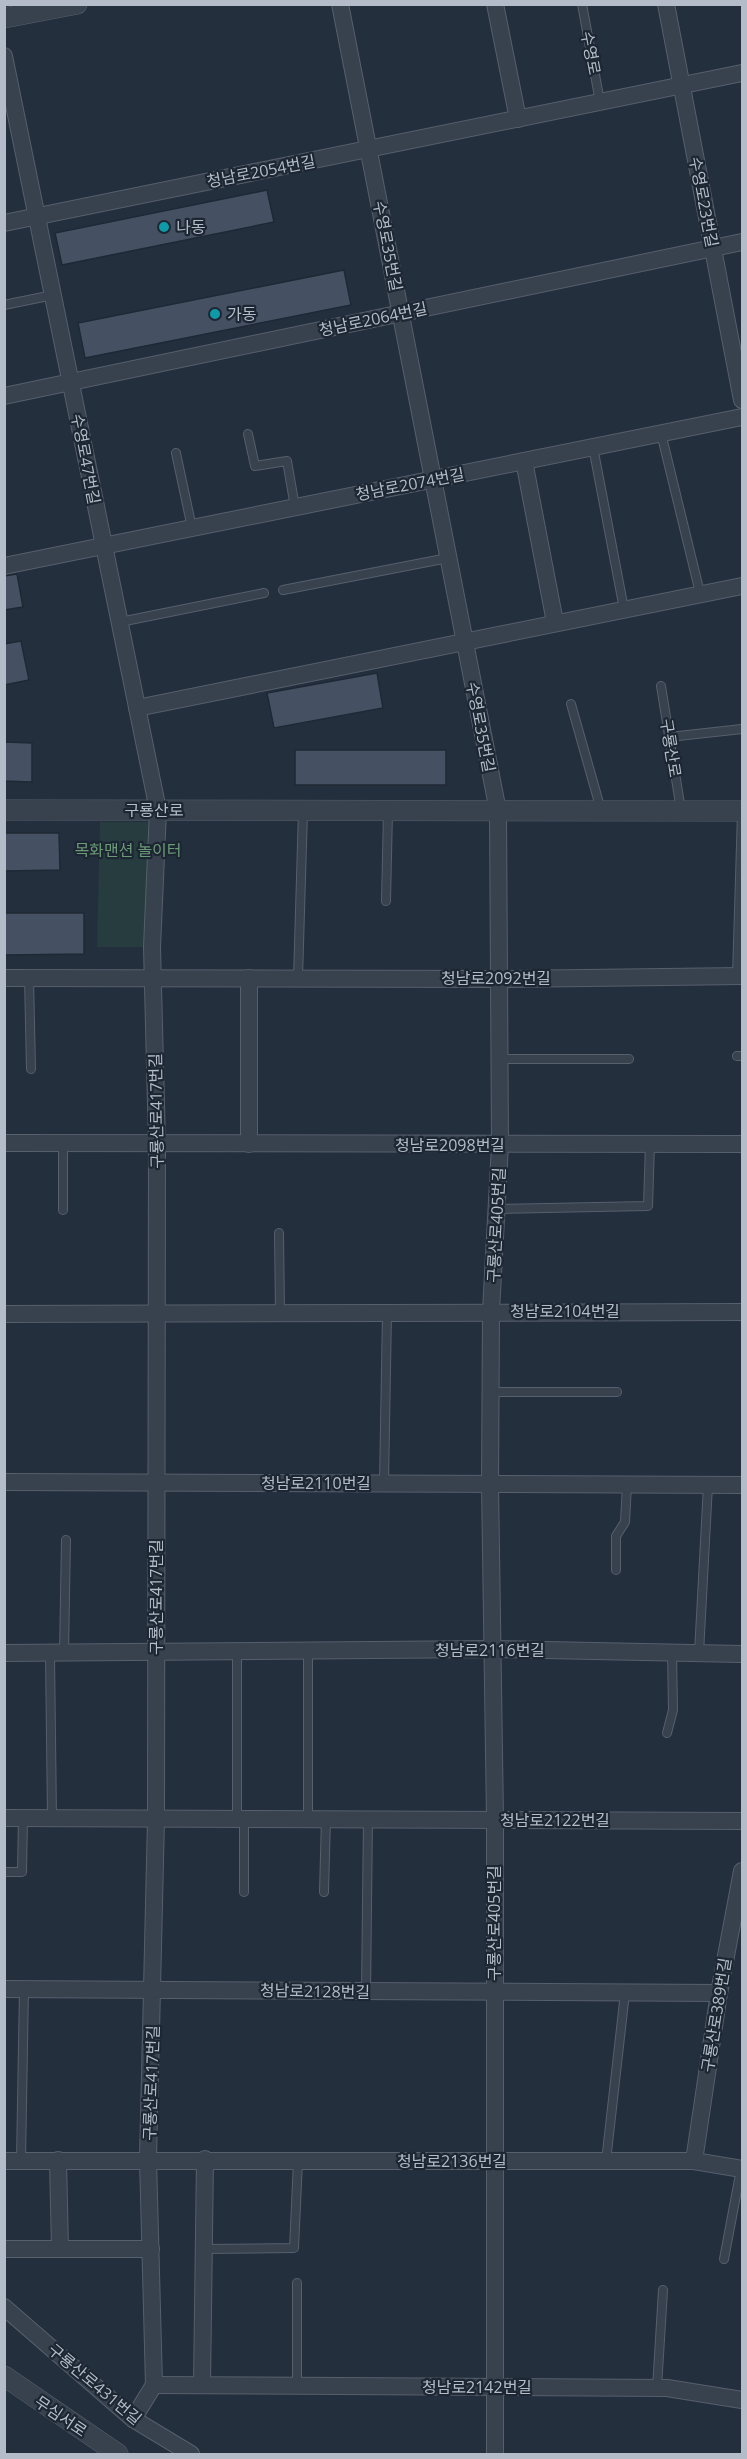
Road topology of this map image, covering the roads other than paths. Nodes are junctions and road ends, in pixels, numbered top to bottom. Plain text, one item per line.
1 (77, 4) edge
2 (340, 4) edge
3 (495, 4) edge
4 (582, 4) edge
5 (666, 4) edge
6 (4, 18) edge
7 (4, 56) edge
8 (742, 73) edge
9 (682, 86) junction
10 (600, 102) junction
11 (518, 119) junction
12 (369, 149) junction
13 (37, 217) junction
14 (4, 223) edge
15 (742, 242) edge
16 (713, 248) junction
17 (53, 295) junction
18 (4, 305) edge
19 (401, 313) junction
20 (71, 382) junction
21 (4, 396) edge
22 (742, 400) edge
23 (742, 417) edge
24 (661, 433) junction
25 (248, 434) dead end
26 (593, 447) junction
27 (176, 453) dead end
28 (524, 461) junction
29 (433, 479) junction
30 (295, 507) junction
31 (192, 528) junction
32 (104, 546) junction
33 (448, 558) junction
34 (4, 566) edge
35 (742, 586) edge
36 (283, 590) dead end
37 (264, 593) dead end
38 (700, 593) junction
39 (624, 609) junction
40 (120, 622) junction
41 (555, 622) junction
42 (465, 643) junction
43 (661, 686) dead end
44 (572, 704) dead end
45 (137, 708) junction
46 (742, 729) edge
47 (669, 737) junction
48 (4, 810) edge
49 (158, 810) junction
50 (303, 810) junction
51 (388, 810) junction
52 (498, 811) junction
53 (601, 811) junction
54 (681, 811) junction
55 (742, 811) edge
56 (386, 901) dead end
57 (740, 976) edge
58 (154, 977) junction
59 (4, 978) edge
60 (29, 978) junction
61 (249, 978) junction
62 (298, 978) junction
63 (500, 979) junction
64 (500, 1059) junction
65 (630, 1059) dead end
66 (31, 1069) dead end
67 (4, 1143) edge
68 (63, 1143) junction
69 (157, 1143) junction
70 (249, 1144) junction
71 (650, 1144) junction
72 (742, 1144) edge
73 (500, 1145) junction
74 (498, 1209) junction
75 (63, 1210) dead end
76 (279, 1233) dead end
77 (387, 1311) junction
78 (491, 1311) junction
79 (742, 1312) edge
80 (279, 1313) junction
81 (4, 1314) edge
82 (157, 1314) junction
83 (490, 1392) junction
84 (617, 1392) dead end
85 (4, 1482) edge
86 (156, 1482) junction
87 (384, 1483) junction
88 (490, 1484) junction
89 (627, 1484) junction
90 (708, 1485) junction
91 (742, 1485) edge
92 (66, 1540) dead end
93 (616, 1570) dead end
94 (492, 1649) junction
95 (308, 1652) junction
96 (672, 1652) junction
97 (4, 1653) edge
98 (57, 1653) junction
99 (237, 1653) junction
100 (699, 1653) junction
101 (742, 1653) edge
102 (156, 1654) junction
103 (667, 1733) dead end
104 (4, 1818) edge
105 (23, 1818) junction
106 (240, 1818) junction
107 (308, 1818) junction
108 (326, 1818) junction
109 (368, 1818) junction
110 (52, 1819) junction
111 (156, 1819) junction
112 (495, 1819) junction
113 (742, 1821) edge
114 (742, 1871) edge
115 (4, 1872) edge
116 (244, 1892) dead end
117 (324, 1892) dead end
118 (4, 1989) edge
119 (24, 1989) junction
120 (154, 1990) junction
121 (366, 1992) junction
122 (494, 1993) junction
123 (625, 1993) junction
124 (719, 1993) junction
125 (148, 2159) junction
126 (205, 2159) junction
127 (58, 2160) junction
128 (298, 2160) junction
129 (13, 2161) edge
130 (495, 2161) junction
131 (606, 2161) junction
132 (694, 2161) junction
133 (742, 2169) edge
134 (4, 2249) edge
135 (60, 2249) junction
136 (151, 2249) junction
137 (204, 2249) junction
138 (724, 2259) dead end
139 (297, 2283) dead end
140 (663, 2290) dead end
141 (4, 2307) edge
142 (4, 2376) edge
143 (154, 2385) junction
144 (202, 2385) junction
145 (297, 2386) junction
146 (495, 2386) junction
147 (657, 2388) junction
148 (742, 2400) edge
149 (133, 2419) junction
150 (118, 2454) edge
151 (191, 2454) edge
152 (495, 2454) edge

1 - 6 street
2 - 12 street, 수영로35번길
3 - 11 street
4 - 10 lane, 수영로
5 - 9 street, 수영로23번길
7 - 13 street, 수영로47번길
8 - 9 street, 청남로2054번길
9 - 10 street, 청남로2054번길
9 - 16 street, 수영로23번길
10 - 11 street, 청남로2054번길
11 - 12 street, 청남로2054번길
12 - 13 street, 청남로2054번길
12 - 19 street, 수영로35번길
13 - 14 street, 청남로2054번길
13 - 17 street, 수영로47번길
15 - 16 street, 청남로2064번길
16 - 19 street, 청남로2064번길
16 - 22 street, 수영로23번길
17 - 18 lane
17 - 20 street, 수영로47번길
19 - 20 street, 청남로2064번길
19 - 29 street, 수영로35번길
20 - 21 street, 청남로2064번길
20 - 32 street, 수영로47번길
23 - 24 street, 청남로2074번길
24 - 26 street, 청남로2074번길
24 - 38 lane
25 - 30 lane
26 - 28 street, 청남로2074번길
26 - 39 lane
27 - 31 lane
28 - 29 street, 청남로2074번길
28 - 41 street
29 - 30 street, 청남로2074번길
29 - 33 street, 수영로35번길
30 - 31 street, 청남로2074번길
31 - 32 street, 청남로2074번길
32 - 34 street, 청남로2074번길
32 - 40 street, 수영로47번길
33 - 36 lane
33 - 42 street, 수영로35번길
35 - 38 street
37 - 40 lane
38 - 39 street
39 - 41 street
40 - 45 street, 수영로47번길
41 - 42 street
42 - 45 street
42 - 52 street, 수영로35번길
43 - 47 lane, 구룡산로
44 - 53 lane
45 - 49 street, 수영로47번길
46 - 47 lane
47 - 54 lane, 구룡산로
48 - 49 street, 구룡산로
49 - 50 street, 구룡산로
49 - 58 street, 구룡산로417번길
50 - 51 street, 구룡산로
50 - 62 lane
51 - 52 street, 구룡산로
51 - 56 lane
52 - 53 street, 구룡산로
52 - 63 street, 구룡산로405번길
53 - 54 street, 구룡산로
54 - 55 street, 구룡산로
55 - 57 lane, 구룡산로
57 - 63 street, 청남로2092번길
58 - 60 street, 청남로2092번길
58 - 61 street, 청남로2092번길
58 - 69 street, 구룡산로417번길
59 - 60 street, 청남로2092번길
60 - 66 lane
61 - 62 street, 청남로2092번길
61 - 70 street
62 - 63 street, 청남로2092번길
63 - 64 street, 구룡산로405번길
64 - 65 lane
64 - 73 street, 구룡산로405번길
67 - 68 street, 청남로2098번길
68 - 69 street, 청남로2098번길
68 - 75 lane
69 - 70 street, 청남로2098번길
69 - 82 street, 구룡산로417번길
70 - 73 street, 청남로2098번길
71 - 72 street, 청남로2098번길
71 - 73 street, 청남로2098번길
71 - 74 lane
73 - 74 street, 구룡산로405번길
74 - 78 street, 구룡산로405번길
76 - 80 lane
77 - 78 street, 청남로2104번길
77 - 80 street, 청남로2104번길
77 - 87 lane
78 - 79 street, 청남로2104번길
78 - 83 street, 구룡산로405번길
80 - 82 street, 청남로2104번길
81 - 82 street, 청남로2104번길
82 - 86 street, 구룡산로417번길
83 - 84 lane
83 - 88 street, 구룡산로405번길
85 - 86 street, 청남로2110번길
86 - 87 street, 청남로2110번길
86 - 102 street, 구룡산로417번길
87 - 88 street, 청남로2110번길
88 - 89 street, 청남로2110번길
88 - 94 street, 구룡산로405번길
89 - 90 street, 청남로2110번길
89 - 93 lane
90 - 91 street, 청남로2110번길
90 - 100 lane
92 - 98 lane
94 - 95 street, 청남로2116번길
94 - 96 street, 청남로2116번길
94 - 112 street, 구룡산로405번길
95 - 99 street, 청남로2116번길
95 - 107 lane
96 - 100 street, 청남로2116번길
96 - 103 lane
97 - 98 street, 청남로2116번길
98 - 102 street, 청남로2116번길
98 - 110 lane
99 - 102 street, 청남로2116번길
99 - 106 lane
100 - 101 street, 청남로2116번길
102 - 111 street, 구룡산로417번길
104 - 105 street, 청남로2122번길
105 - 110 street, 청남로2122번길
105 - 115 lane
106 - 107 street, 청남로2122번길
106 - 111 street, 청남로2122번길
106 - 116 lane
107 - 108 street, 청남로2122번길
108 - 109 street, 청남로2122번길
108 - 117 lane
109 - 112 street, 청남로2122번길
109 - 121 lane
110 - 111 street, 청남로2122번길
111 - 120 street, 구룡산로417번길
112 - 113 street, 청남로2122번길
112 - 122 street, 구룡산로405번길
114 - 124 street, 구룡산로389번길
118 - 119 street, 청남로2128번길
119 - 120 street, 청남로2128번길
119 - 129 lane, 청남로2136번길
120 - 121 street, 청남로2128번길
120 - 125 street, 구룡산로417번길
121 - 122 street, 청남로2128번길
122 - 123 street, 청남로2128번길
122 - 130 street, 구룡산로405번길
123 - 124 street, 청남로2128번길
123 - 131 lane
124 - 132 street, 구룡산로389번길
125 - 126 street, 청남로2136번길
125 - 127 street, 청남로2136번길
125 - 136 street, 구룡산로417번길
126 - 128 street, 청남로2136번길
126 - 137 street
127 - 129 street, 청남로2136번길
127 - 135 street
128 - 130 street, 청남로2136번길
128 - 137 lane
130 - 131 street, 청남로2136번길
130 - 146 street, 구룡산로405번길
131 - 132 street, 청남로2136번길
132 - 133 street, 청남로2136번길
133 - 138 lane, 청남로2136번길
134 - 135 street
135 - 136 street
136 - 143 street, 구룡산로417번길
137 - 144 street
139 - 145 lane
140 - 147 lane
141 - 149 street, 구룡산로431번길
142 - 150 street, 무심서로
143 - 144 street, 청남로2142번길
143 - 149 street
144 - 145 street, 청남로2142번길
145 - 146 street, 청남로2142번길
146 - 147 street, 청남로2142번길
146 - 152 street, 구룡산로405번길
147 - 148 street, 청남로2142번길
149 - 151 street, 구룡산로431번길

